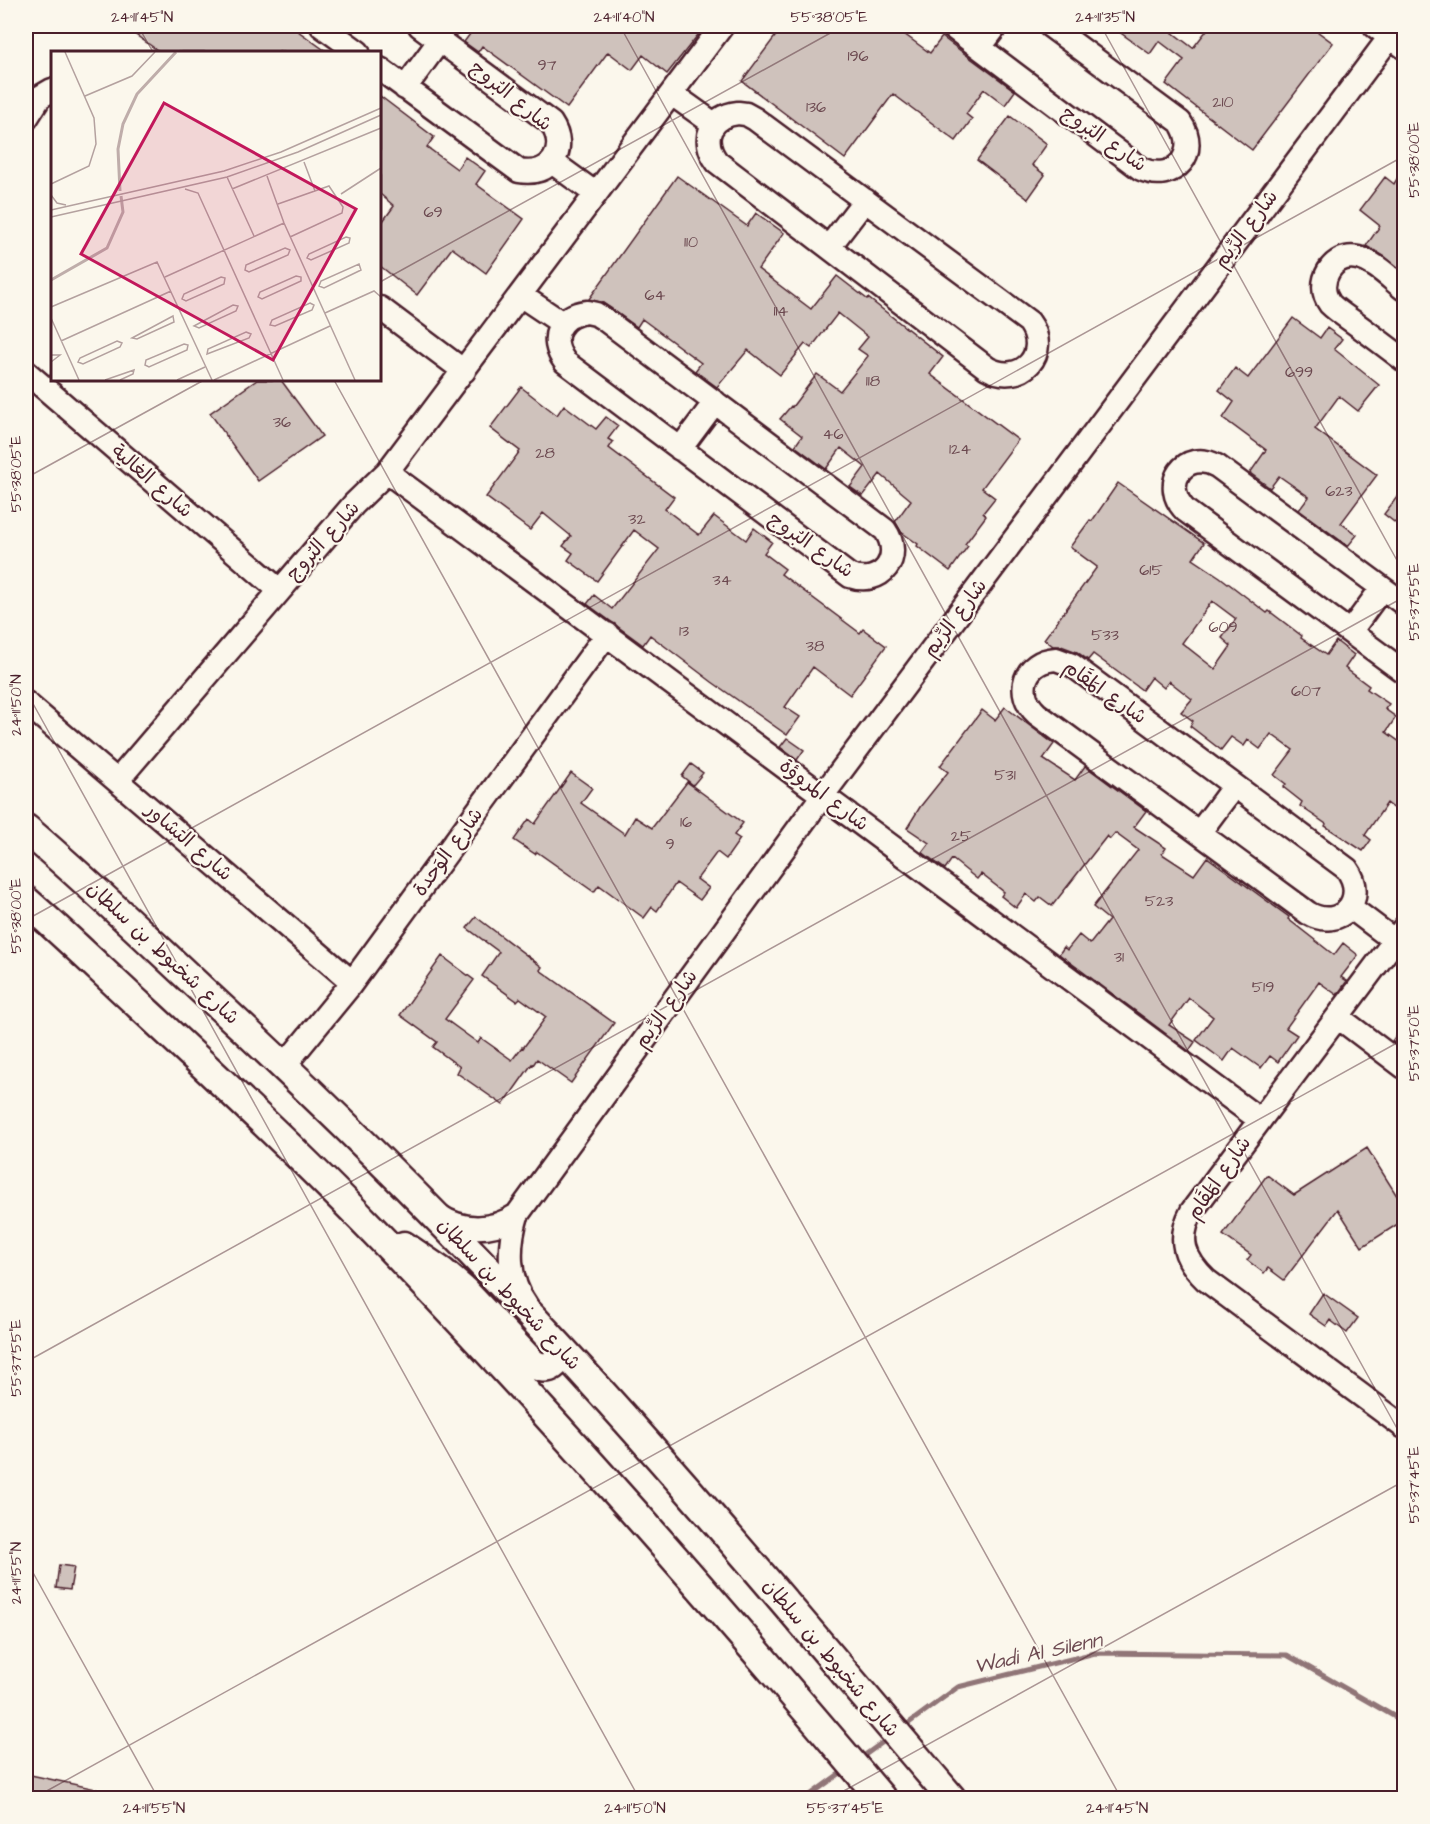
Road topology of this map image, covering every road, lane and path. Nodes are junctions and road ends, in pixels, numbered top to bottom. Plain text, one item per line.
1 (322, 26) edge
2 (420, 26) edge
3 (722, 26) edge
4 (951, 26) edge
5 (996, 26) edge
6 (1050, 26) edge
7 (1392, 34) edge
8 (440, 40) junction
9 (980, 47) junction
10 (357, 51) edge
11 (381, 70) edge
12 (405, 88) junction
13 (51, 91) edge
14 (672, 94) junction
15 (26, 119) edge
16 (714, 124) junction
17 (552, 162) junction
18 (596, 194) junction
19 (865, 200) junction
20 (829, 247) junction
21 (1404, 289) edge
22 (520, 295) junction
23 (381, 309) edge
24 (562, 323) junction
25 (1404, 360) edge
26 (464, 371) junction
27 (28, 378) edge
28 (715, 402) junction
29 (680, 449) junction
30 (387, 472) junction
31 (1382, 588) junction
32 (279, 590) junction
33 (1404, 604) edge
34 (1350, 632) junction
35 (607, 634) junction
36 (1404, 672) edge
37 (26, 702) edge
38 (117, 781) junction
39 (1234, 786) junction
40 (823, 795) junction
41 (26, 829) edge
42 (1199, 833) junction
43 (26, 901) edge
44 (1350, 907) junction
45 (1400, 935) edge
46 (352, 982) junction
47 (1338, 1017) junction
48 (284, 1066) junction
49 (1404, 1066) edge
50 (1260, 1120) junction
51 (424, 1205) junction
52 (517, 1215) junction
53 (369, 1226) junction
54 (551, 1337) junction
55 (1404, 1428) edge
56 (881, 1798) edge
57 (951, 1798) edge

1 - 10 street
2 - 8 street, شارع البُروج
3 - 14 street, شارع البُروج
4 - 9 street, شارع البُروج
5 - 9 street
6 - 9 street, شارع البُروج
7 - 40 street, شارع الرِّيم
8 - 12 street
8 - 17 street, شارع البُروج
11 - 12 street, شارع البُروج
12 - 17 street, شارع البُروج
13 - 15 street
14 - 16 street
14 - 18 street, شارع البُروج
16 - 19 street
16 - 20 street
17 - 18 street, شارع البُروج
18 - 22 street, شارع البُروج
19 - 20 street
19 - 20 street
21 - 25 street
22 - 24 street
22 - 26 street, شارع البُروج
23 - 26 street
24 - 28 street, شارع البُروج
24 - 29 street, شارع البُروج
26 - 30 street, شارع البُروج
27 - 32 street, شارع الغالية
28 - 29 street
28 - 29 street, شارع البُروج
30 - 32 street, شارع البُروج
30 - 35 street, شارع المروؤة
31 - 33 street
31 - 34 street
31 - 34 street
32 - 38 street, شارع البُروج
34 - 36 street
35 - 40 street, شارع المروؤة
35 - 46 street, شارع الوَحدة
37 - 38 street, شارع التشاور
38 - 46 street, شارع التشاور
39 - 42 street
39 - 42 street, شارع المَقَام
39 - 44 street, شارع المَقَام
40 - 50 street, شارع المروؤة
40 - 52 street, شارع الرِّيم
41 - 48 main road, شارع شخبوط بن سلطان
42 - 44 street, شارع المَقَام
43 - 53 main road
44 - 45 street, شارع المَقَام
45 - 47 street, شارع المَقَام
46 - 48 street, شارع الوَحدة
47 - 49 street
47 - 50 street, شارع المَقَام
48 - 51 main road, شارع شخبوط بن سلطان
50 - 55 street, شارع المَقَام
51 - 52 street
51 - 54 main road, شارع شخبوط بن سلطان
52 - 54 street, شارع الرِّيم
53 - 54 main road
53 - 56 main road
54 - 57 main road, شارع شخبوط بن سلطان

